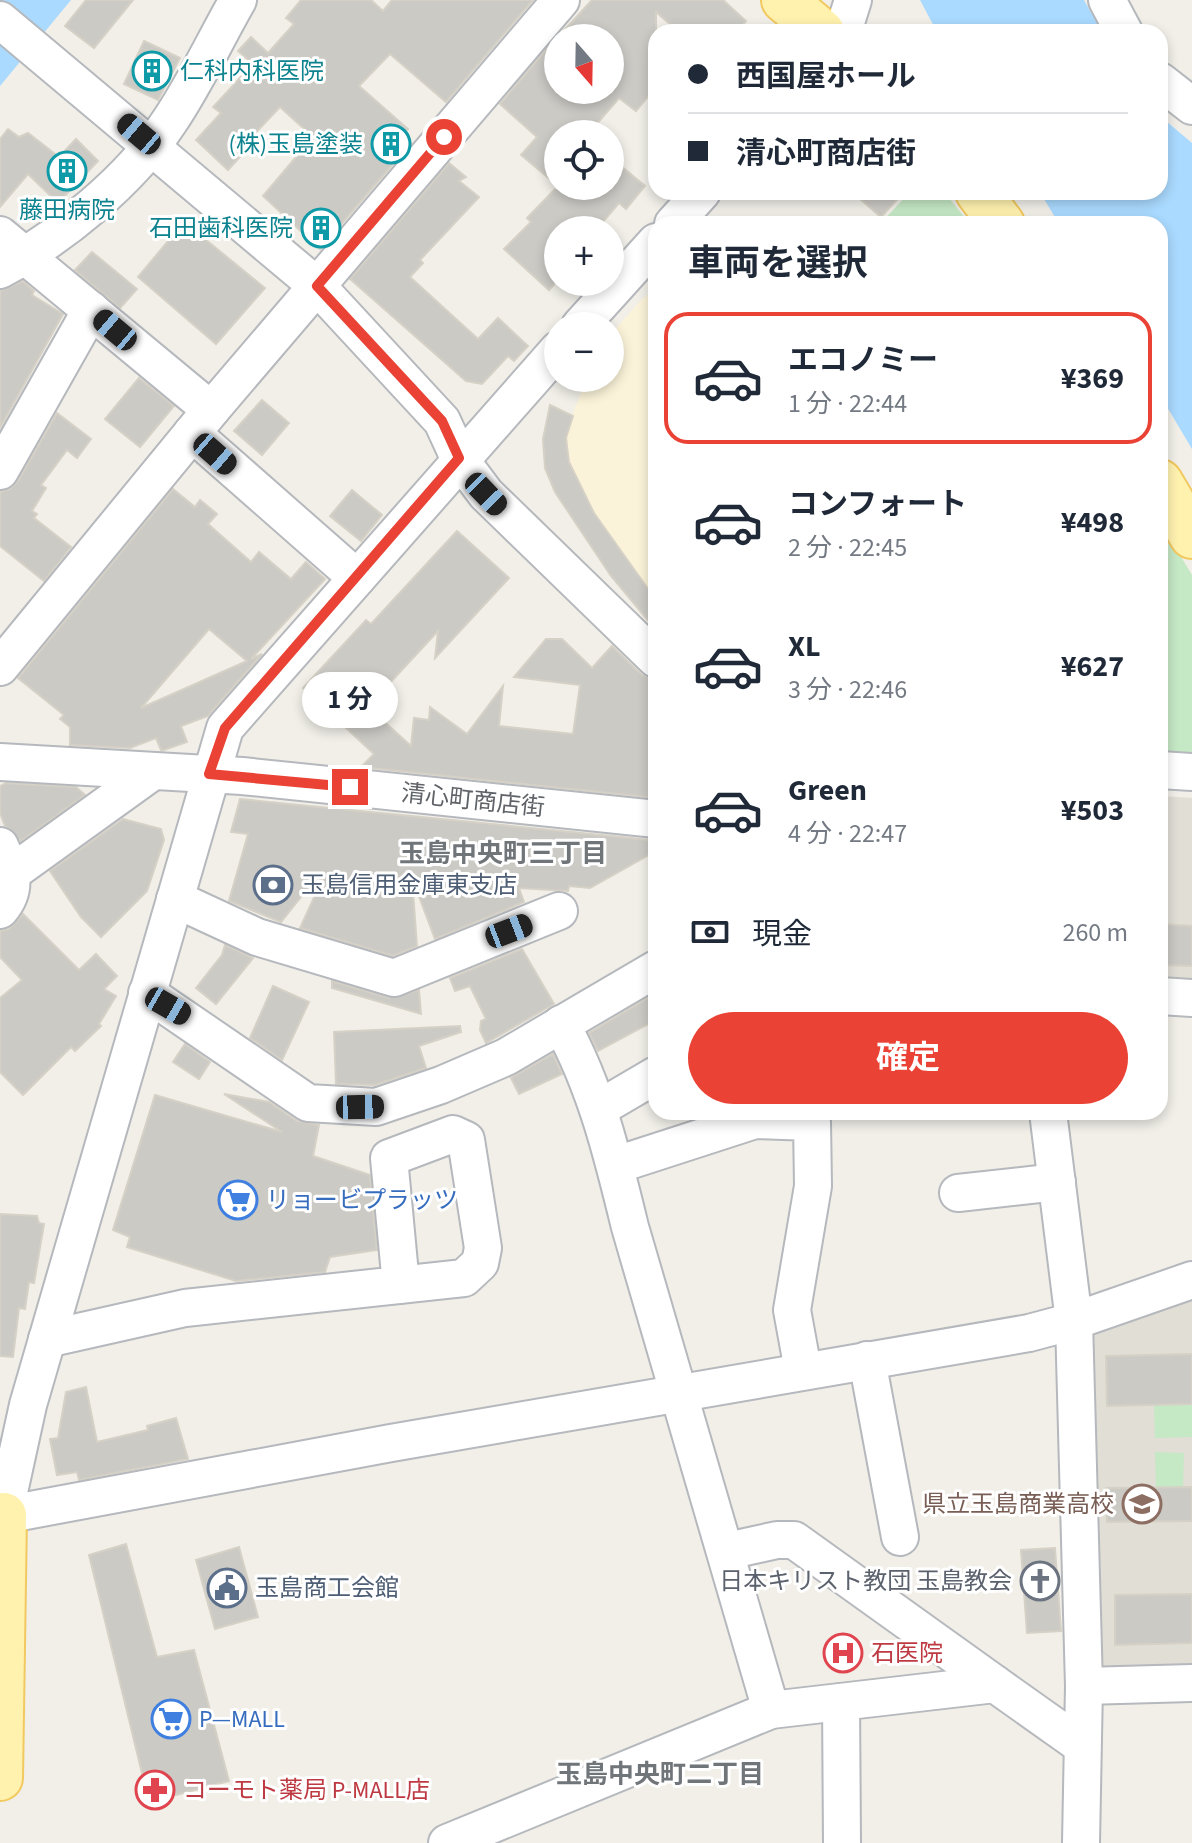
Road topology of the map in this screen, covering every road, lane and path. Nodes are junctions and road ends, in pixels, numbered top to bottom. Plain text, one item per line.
1 (238, 0) edge
2 (561, 0) edge
3 (784, 0) edge
4 (1107, 0) edge
5 (848, 14) edge
6 (0, 20) edge
7 (1120, 24) edge
8 (1168, 87) edge
9 (1192, 106) edge
10 (152, 144) junction
11 (695, 200) edge
12 (680, 216) edge
13 (648, 251) edge
14 (9, 253) edge
15 (317, 286) junction
16 (91, 310) junction
17 (593, 312) edge
18 (544, 365) edge
19 (201, 421) junction
20 (459, 458) junction
21 (0, 471) edge
22 (1168, 497) edge
23 (1192, 536) edge
24 (357, 578) junction
25 (648, 651) edge
26 (0, 667) edge
27 (0, 762) edge
28 (1168, 770) edge
29 (152, 772) junction
30 (1192, 772) edge
31 (226, 775) junction
32 (648, 818) edge
33 (4, 856) edge
34 (175, 899) junction
35 (0, 910) edge
36 (559, 911) dead end
37 (648, 974) edge
38 (147, 993) junction
39 (1168, 996) edge
40 (1192, 998) edge
41 (561, 1024) junction
42 (648, 1080) edge
43 (598, 1109) junction
44 (1049, 1120) edge
45 (616, 1165) junction
46 (1057, 1182) junction
47 (958, 1193) dead end
48 (1192, 1280) edge
49 (401, 1285) dead end
50 (1074, 1321) junction
51 (47, 1339) junction
52 (867, 1360) junction
53 (803, 1370) junction
54 (679, 1393) junction
55 (2, 1516) edge
56 (900, 1537) dead end
57 (727, 1551) junction
58 (1192, 1683) edge
59 (995, 1684) junction
60 (1084, 1686) junction
61 (841, 1702) junction
62 (771, 1710) junction
63 (1081, 1745) junction
64 (0, 1778) edge
65 (447, 1843) edge
66 (842, 1843) edge
67 (1081, 1843) edge

1 - 10 street
2 - 15 street
3 - 5 main road
4 - 7 street
6 - 10 street
8 - 9 street
10 - 14 street
10 - 15 street
11 - 12 street
13 - 17 street
14 - 16 street
15 - 19 street
15 - 20 street
16 - 19 street
16 - 21 street
18 - 20 street
19 - 24 street
19 - 26 street
20 - 24 street
20 - 25 street
22 - 23 main road
24 - 31 street
27 - 29 street, 清心町商店街
28 - 30 street
29 - 31 street, 清心町商店街
29 - 33 street
31 - 32 street, 清心町商店街
31 - 34 street
33 - 35 street
34 - 36 street
34 - 38 street
37 - 41 street
38 - 41 street
38 - 51 street
39 - 40 street
41 - 43 street
42 - 43 street
43 - 45 street
44 - 46 street
45 - 53 street
45 - 54 street
46 - 47 street
46 - 50 street
48 - 50 street
49 - 51 street
50 - 52 street
50 - 60 street
51 - 55 street
52 - 53 street
52 - 56 street
53 - 54 street
54 - 55 street
54 - 57 street
55 - 64 main road
57 - 59 street
57 - 62 street
58 - 60 street
59 - 61 street
59 - 63 street
60 - 63 street
61 - 62 street
61 - 66 street
62 - 65 street
63 - 67 street

